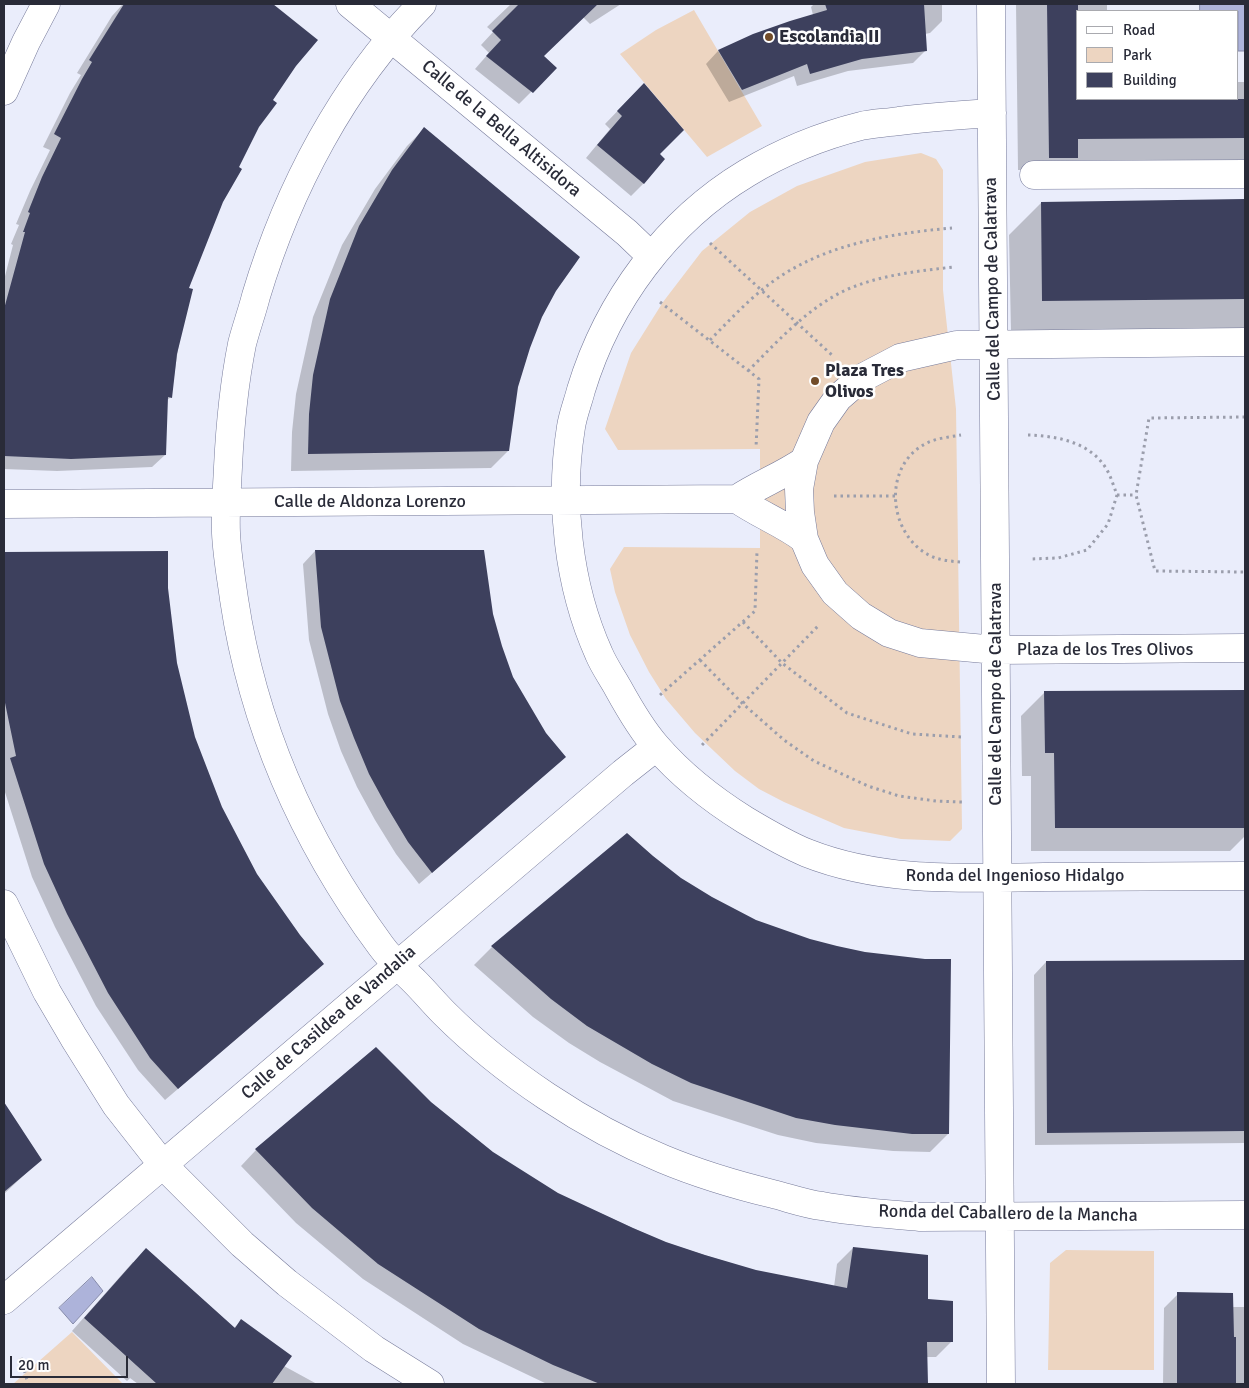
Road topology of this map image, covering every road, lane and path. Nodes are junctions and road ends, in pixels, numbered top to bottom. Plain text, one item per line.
1 (46, 4) edge
2 (350, 4) edge
3 (422, 4) edge
4 (991, 4) edge
5 (391, 37) junction
6 (4, 91) edge
7 (992, 113) junction
8 (1245, 174) edge
9 (1034, 175) dead end
10 (952, 228) dead end
11 (706, 239) dead end
12 (651, 256) junction
13 (953, 267) dead end
14 (762, 290) junction
15 (656, 299) dead end
16 (797, 323) junction
17 (710, 340) junction
18 (1245, 342) edge
19 (993, 343) junction
20 (837, 360) dead end
21 (748, 371) junction
22 (1245, 417) edge
23 (964, 435) dead end
24 (1022, 435) dead end
25 (756, 456) dead end
26 (804, 461) junction
27 (1117, 495) junction
28 (1136, 495) junction
29 (826, 496) dead end
30 (894, 496) junction
31 (737, 499) junction
32 (565, 500) junction
33 (225, 502) junction
34 (4, 504) edge
35 (804, 539) junction
36 (757, 550) dead end
37 (1025, 560) dead end
38 (964, 562) dead end
39 (1245, 572) edge
40 (742, 622) junction
41 (822, 622) dead end
42 (1245, 648) edge
43 (996, 650) junction
44 (700, 660) junction
45 (782, 663) junction
46 (657, 697) dead end
47 (742, 703) junction
48 (968, 738) dead end
49 (656, 747) junction
50 (698, 749) dead end
51 (968, 802) dead end
52 (1245, 876) edge
53 (998, 878) junction
54 (4, 904) edge
55 (397, 965) junction
56 (164, 1165) junction
57 (1245, 1215) edge
58 (999, 1217) junction
59 (4, 1300) edge
60 (21, 1358) dead end
61 (28, 1384) edge
62 (430, 1384) edge
63 (1001, 1384) edge

1 - 6 street
2 - 5 street, Calle de la Bella Altisidora
3 - 5 street, Ronda del Caballero de la Mancha
4 - 7 street, Calle del Campo de Calatrava
5 - 12 street, Calle de la Bella Altisidora
5 - 33 street, Ronda del Caballero de la Mancha
7 - 12 street, Ronda del Ingenioso Hidalgo
7 - 19 street, Calle del Campo de Calatrava
8 - 9 street
10 - 14 path
11 - 14 path
12 - 32 street, Ronda del Ingenioso Hidalgo
13 - 16 path
14 - 16 path
14 - 17 path
15 - 17 path
16 - 20 path
16 - 21 path
17 - 21 path
18 - 19 street, Plaza de los Tres Olivos
19 - 26 street, Plaza de los Tres Olivos
19 - 43 street, Calle del Campo de Calatrava
21 - 25 path
22 - 28 path
23 - 30 path
24 - 27 path
26 - 31 street
26 - 35 street, Plaza de los Tres Olivos
27 - 28 path
27 - 37 path
28 - 39 path
29 - 30 path
30 - 38 path
31 - 32 street, Calle de Aldonza Lorenzo
31 - 35 street
32 - 33 street, Calle de Aldonza Lorenzo
32 - 49 street, Ronda del Ingenioso Hidalgo
33 - 34 street, Calle de Aldonza Lorenzo
33 - 55 street, Ronda del Caballero de la Mancha
35 - 43 street, Plaza de los Tres Olivos
36 - 40 path
40 - 44 path
40 - 45 path
41 - 45 path
42 - 43 street, Plaza de los Tres Olivos
43 - 53 street, Calle del Campo de Calatrava
44 - 46 path
44 - 47 path
45 - 47 path
45 - 48 path
47 - 50 path
47 - 51 path
49 - 53 street, Ronda del Ingenioso Hidalgo
49 - 55 street, Calle de Casildea de Vandalia
52 - 53 street, Ronda del Ingenioso Hidalgo
53 - 58 street, Calle del Campo de Calatrava
54 - 56 street
55 - 56 street, Calle de Casildea de Vandalia
55 - 58 street, Ronda del Caballero de la Mancha
56 - 59 street, Calle de Casildea de Vandalia
56 - 62 street
57 - 58 street, Ronda del Caballero de la Mancha
58 - 63 street, Calle del Campo de Calatrava
60 - 61 path

